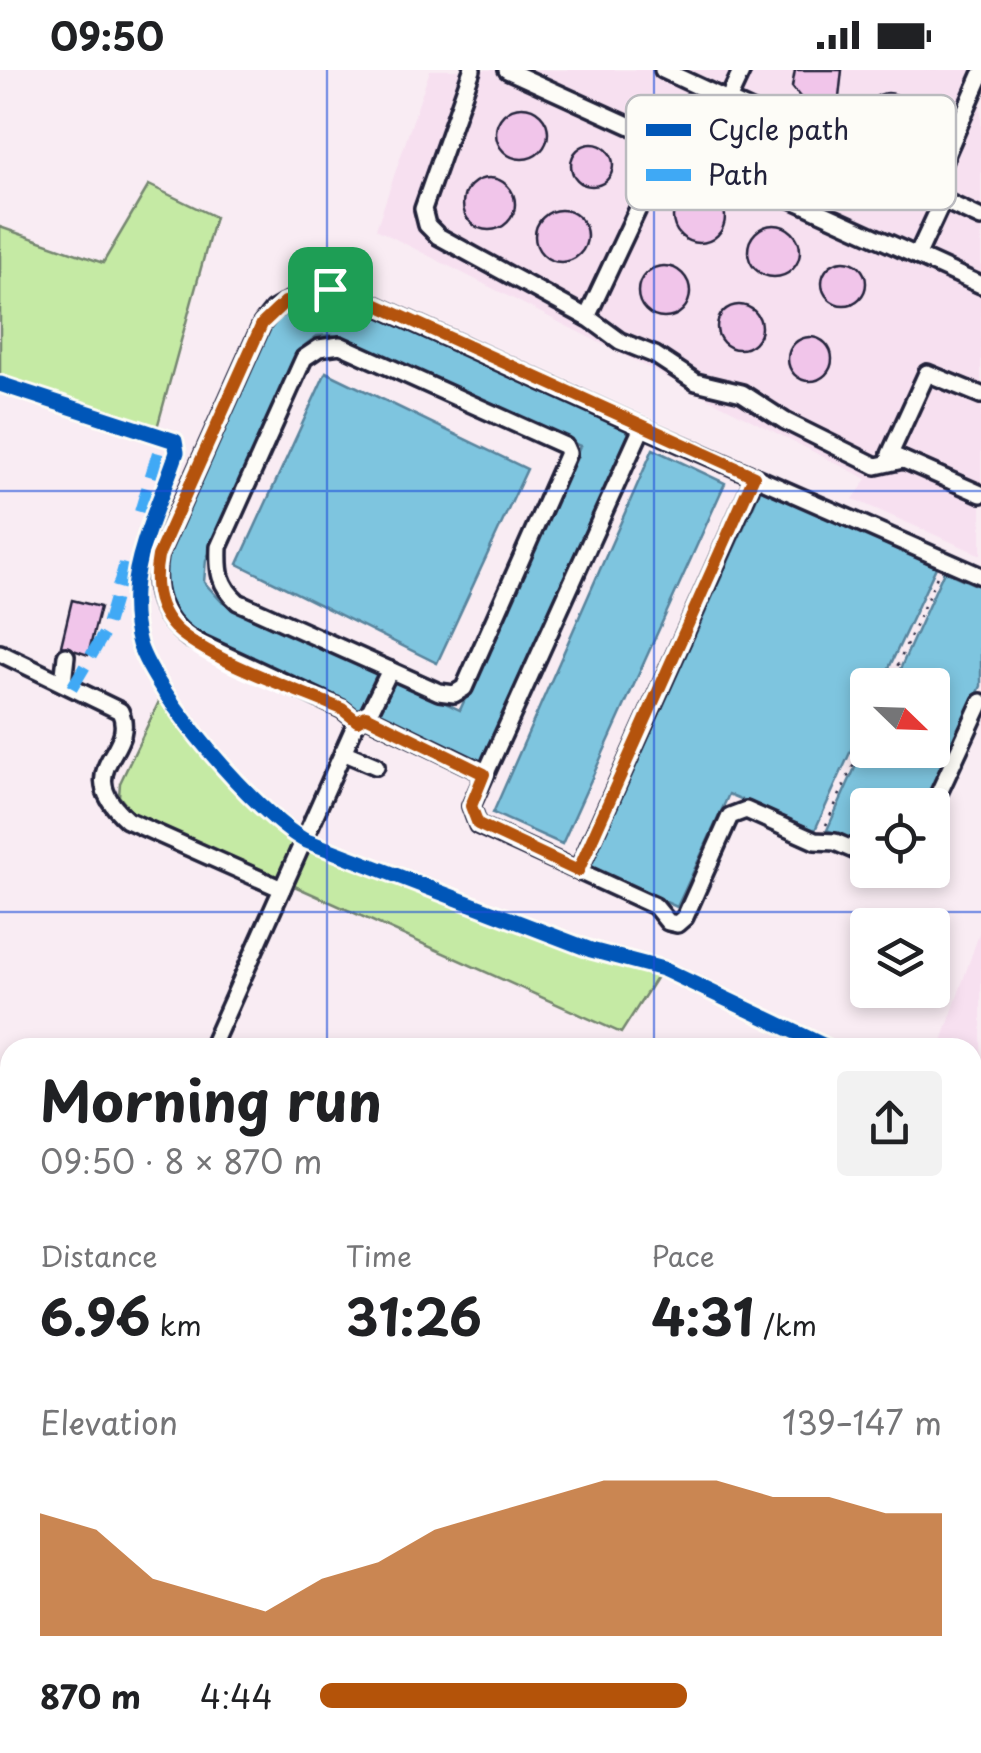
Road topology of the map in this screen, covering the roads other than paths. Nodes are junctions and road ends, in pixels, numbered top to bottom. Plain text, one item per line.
1 (472, 70) edge
2 (508, 70) edge
3 (663, 70) edge
4 (742, 70) edge
5 (981, 75) edge
6 (717, 95) edge
7 (730, 95) edge
8 (626, 124) edge
9 (956, 143) edge
10 (956, 206) edge
11 (637, 210) edge
12 (816, 210) edge
13 (932, 210) edge
14 (981, 218) edge
15 (917, 256) junction
16 (981, 285) edge
17 (587, 317) junction
18 (981, 394) edge
19 (646, 429) junction
20 (903, 460) junction
21 (754, 476) junction
22 (981, 494) edge
23 (981, 576) edge
24 (0, 652) edge
25 (66, 656) dead end
26 (390, 670) junction
27 (62, 683) junction
28 (981, 702) edge
29 (361, 719) junction
30 (343, 752) junction
31 (376, 766) dead end
32 (484, 774) junction
33 (941, 788) edge
34 (850, 850) edge
35 (578, 871) junction
36 (282, 888) junction
37 (215, 1038) edge

1 - 17 street
2 - 8 street
3 - 6 street
4 - 7 street
5 - 9 street
10 - 14 street
11 - 17 street
12 - 15 street
13 - 15 street
15 - 16 street
17 - 20 street
18 - 20 street
19 - 21 street
19 - 29 street
19 - 32 street
20 - 22 street
21 - 23 street
21 - 35 street
24 - 27 street
25 - 27 street
26 - 26 street
26 - 29 street
27 - 36 street
28 - 33 street
29 - 30 street
29 - 32 street
30 - 31 street
30 - 36 street
32 - 35 street
34 - 35 street
36 - 37 street

